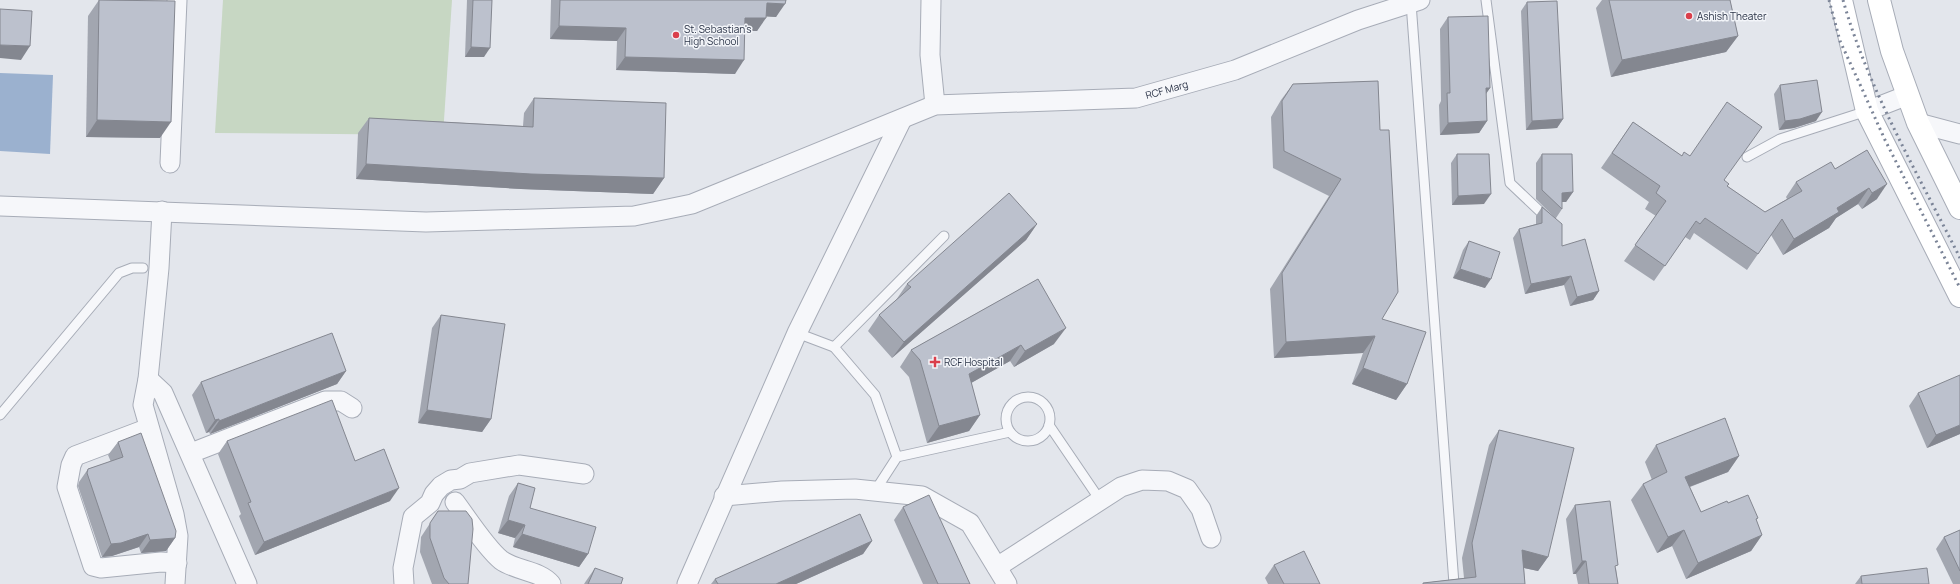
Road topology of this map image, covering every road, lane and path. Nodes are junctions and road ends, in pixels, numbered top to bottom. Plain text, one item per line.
1 (177, 0) edge
2 (931, 0) edge
3 (1486, 0) edge
4 (1841, 0) edge
5 (1879, 0) edge
6 (1416, 2) edge
7 (1908, 94) junction
8 (935, 105) junction
9 (1868, 111) junction
10 (902, 119) junction
11 (1918, 123) junction
12 (1960, 134) edge
13 (1747, 158) edge
14 (170, 163) dead end
15 (0, 206) edge
16 (1960, 208) edge
17 (162, 211) junction
18 (1556, 227) edge
19 (944, 236) dead end
20 (143, 268) dead end
21 (1960, 296) edge
22 (797, 333) junction
23 (834, 347) junction
24 (148, 379) junction
25 (352, 408) dead end
26 (0, 415) edge
27 (1049, 425) junction
28 (149, 428) junction
29 (1010, 432) junction
30 (191, 453) junction
31 (897, 457) junction
32 (584, 474) dead end
33 (460, 479) junction
34 (875, 491) junction
35 (724, 496) junction
36 (1100, 500) junction
37 (455, 502) junction
38 (430, 503) junction
39 (1211, 538) dead end
40 (177, 563) junction
41 (997, 567) junction
42 (175, 584) edge
43 (247, 584) edge
44 (404, 584) edge
45 (551, 584) edge
46 (687, 584) edge
47 (1007, 584) edge
48 (1454, 584) edge

1 - 14 street
2 - 8 street
3 - 18 lane
4 - 9 main road
5 - 7 main road
6 - 8 street, RCF Marg
6 - 48 lane
7 - 9 street
7 - 11 main road
8 - 10 street, RCF Marg
9 - 13 lane
9 - 21 main road
10 - 17 street, RCF Marg
10 - 22 street
11 - 12 street
11 - 16 main road
15 - 17 street, RCF Marg
17 - 24 street
19 - 23 lane
20 - 26 lane
22 - 23 lane
22 - 35 street
23 - 31 lane
24 - 28 street
24 - 30 street
25 - 30 street
27 - 29 lane
27 - 29 lane
27 - 36 lane
28 - 40 street
28 - 40 street
29 - 31 lane
30 - 43 street
31 - 34 lane
32 - 33 street
33 - 37 street
33 - 38 street
34 - 35 street
34 - 41 street
35 - 46 street
36 - 39 street
36 - 41 street
37 - 38 street
37 - 45 street
38 - 44 street
40 - 42 street
41 - 47 street

